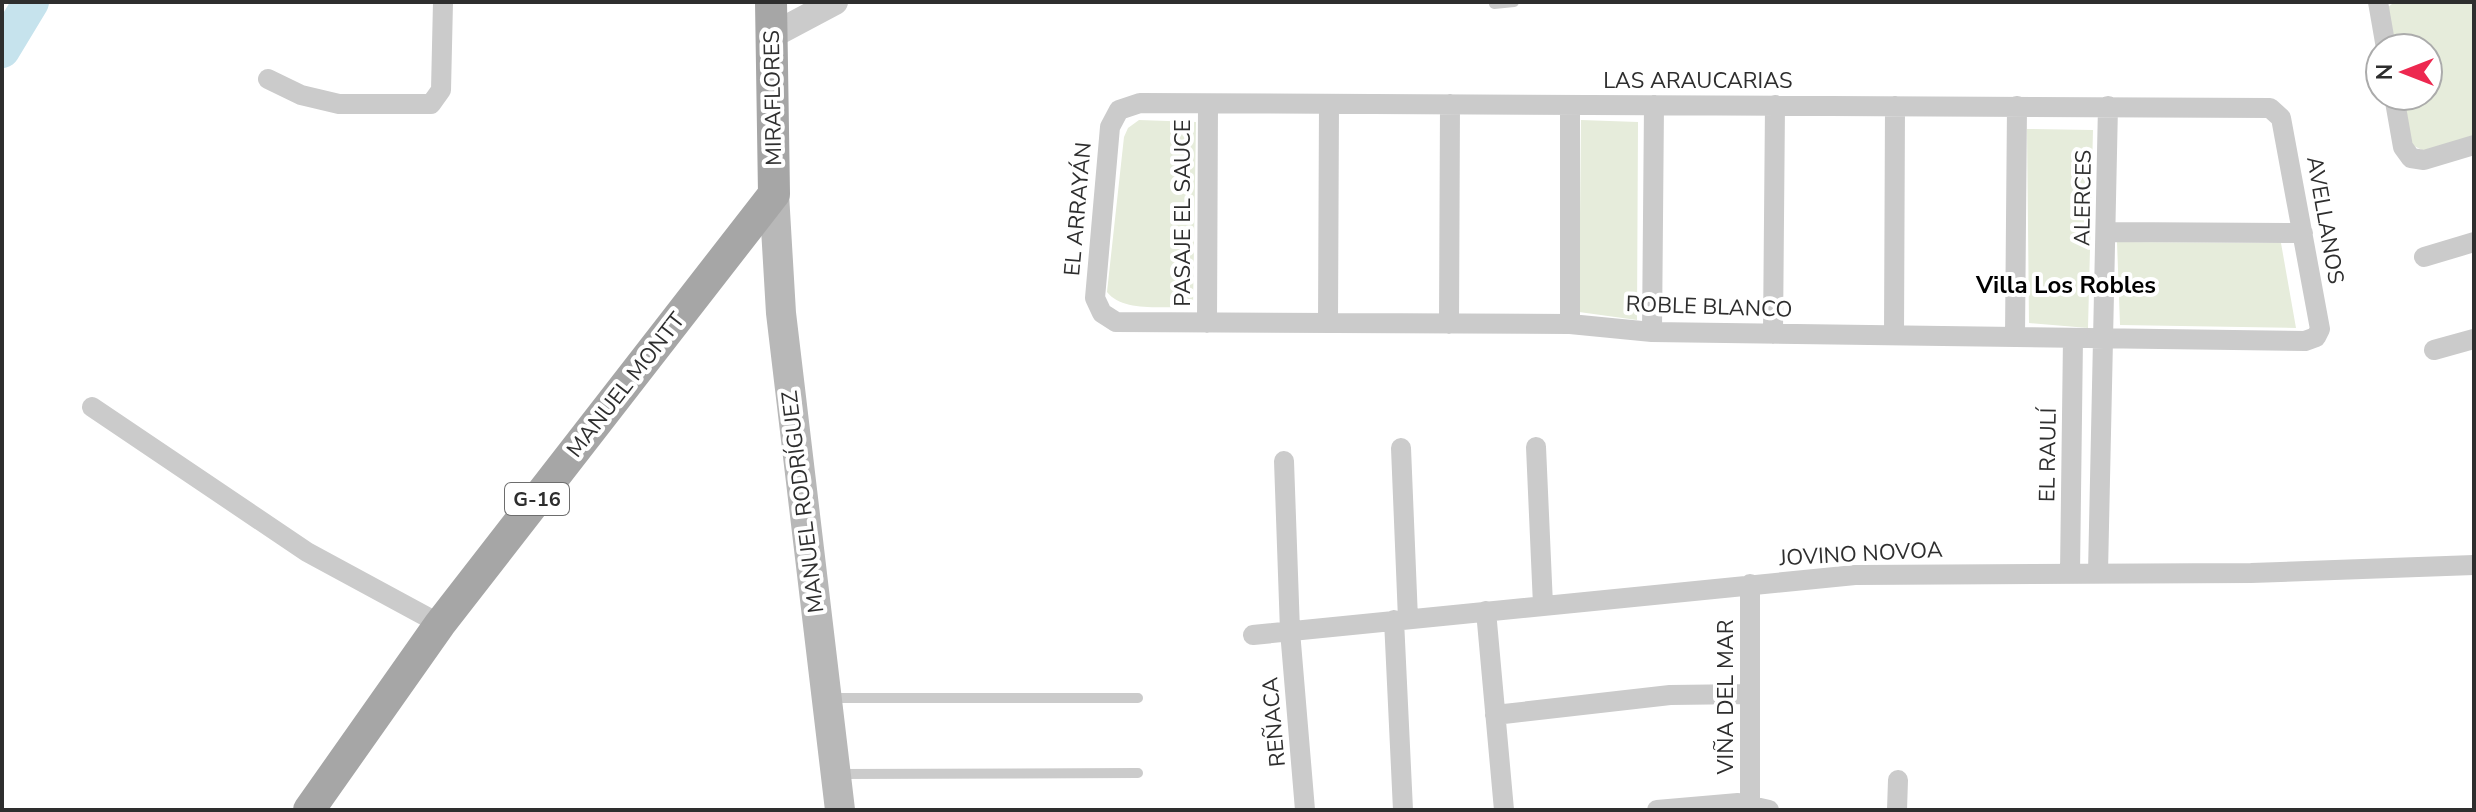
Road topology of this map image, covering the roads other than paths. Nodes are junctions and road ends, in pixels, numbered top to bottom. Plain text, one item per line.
1 (443, 2) edge
2 (771, 2) edge
3 (835, 2) edge
4 (1514, 2) edge
5 (2378, 2) edge
6 (1494, 4) edge
7 (2383, 32) edge
8 (771, 36) junction
9 (268, 79) dead end
10 (1208, 104) junction
11 (1329, 104) junction
12 (1450, 104) junction
13 (1570, 105) junction
14 (1654, 105) junction
15 (1775, 105) junction
16 (1895, 106) junction
17 (2017, 106) junction
18 (2108, 106) junction
19 (1119, 110) joint
20 (2277, 112) joint
21 (2397, 112) edge
22 (2474, 145) edge
23 (774, 194) junction
24 (2106, 232) junction
25 (2303, 233) junction
26 (2474, 242) edge
27 (2424, 257) dead end
28 (1102, 313) joint
29 (1207, 323) junction
30 (1328, 323) junction
31 (1449, 324) junction
32 (1570, 324) junction
33 (1652, 332) junction
34 (1773, 334) junction
35 (1894, 335) junction
36 (2015, 337) junction
37 (2316, 337) joint
38 (2073, 338) junction
39 (2102, 338) junction
40 (2474, 339) edge
41 (2434, 350) dead end
42 (92, 407) dead end
43 (1536, 447) dead end
44 (1401, 448) dead end
45 (1284, 461) dead end
46 (2474, 565) edge
47 (2070, 573) junction
48 (2098, 573) junction
49 (1750, 584) junction
50 (1543, 605) junction
51 (1486, 611) junction
52 (1401, 620) junction
53 (440, 624) junction
54 (1290, 631) junction
55 (1253, 635) dead end
56 (1750, 694) junction
57 (827, 698) junction
58 (1138, 698) dead end
59 (1495, 715) junction
60 (1138, 773) dead end
61 (836, 774) junction
62 (1898, 780) dead end
63 (1756, 808) edge
64 (309, 810) edge
65 (840, 810) edge
66 (1305, 810) edge
67 (1403, 810) edge
68 (1504, 810) edge
69 (1657, 810) edge
70 (1897, 810) edge

1 - 9 street
2 - 8 main road, MIRAFLORES
3 - 8 street
4 - 6 lane
5 - 7 street
8 - 23 main road, MIRAFLORES
10 - 11 street, LAS ARAUCARIAS
10 - 19 street, LAS ARAUCARIAS
10 - 29 street, PASAJE EL SAUCE
11 - 12 street, LAS ARAUCARIAS
11 - 30 street
12 - 13 street, LAS ARAUCARIAS
12 - 31 street
13 - 14 street, LAS ARAUCARIAS
13 - 32 street
14 - 15 street, LAS ARAUCARIAS
14 - 33 street
15 - 16 street, LAS ARAUCARIAS
15 - 34 street
16 - 17 street, LAS ARAUCARIAS
16 - 35 street
17 - 18 street, LAS ARAUCARIAS
17 - 36 street
18 - 20 street, LAS ARAUCARIAS
18 - 24 street, ALERCES
19 - 28 street, EL ARRAYÁN
20 - 25 street, AVELLANOS
21 - 22 street
23 - 53 main road, MANUEL MONTT / G-16
23 - 57 main road, MANUEL RODRÍGUEZ
24 - 25 street
24 - 39 street, ALERCES
25 - 37 street, AVELLANOS
26 - 27 street
28 - 29 street, ROBLE BLANCO
29 - 30 street, ROBLE BLANCO
30 - 31 street, ROBLE BLANCO
31 - 32 street, ROBLE BLANCO
32 - 33 street, ROBLE BLANCO
33 - 34 street, ROBLE BLANCO
34 - 35 street, ROBLE BLANCO
35 - 36 street, ROBLE BLANCO
36 - 38 street, ROBLE BLANCO
37 - 39 street, ROBLE BLANCO
38 - 39 street, ROBLE BLANCO
38 - 47 street, EL RAULÍ
39 - 48 street
40 - 41 street
42 - 53 street
43 - 50 street
44 - 52 street
45 - 54 street, REÑACA
46 - 48 street, JOVINO NOVOA
47 - 48 street, JOVINO NOVOA
47 - 49 street, JOVINO NOVOA
49 - 50 street, JOVINO NOVOA
49 - 56 street, VIÑA DEL MAR
50 - 51 street, JOVINO NOVOA
51 - 52 street, JOVINO NOVOA
51 - 59 street
52 - 54 street, JOVINO NOVOA
52 - 67 street
53 - 64 main road, MANUEL MONTT / G-16
54 - 55 street, JOVINO NOVOA
54 - 66 street, REÑACA
56 - 59 street
56 - 63 street, VIÑA DEL MAR
57 - 58 lane
57 - 61 main road, MANUEL RODRÍGUEZ
59 - 68 street
60 - 61 lane
61 - 65 main road, MANUEL RODRÍGUEZ
62 - 70 street
63 - 69 street

